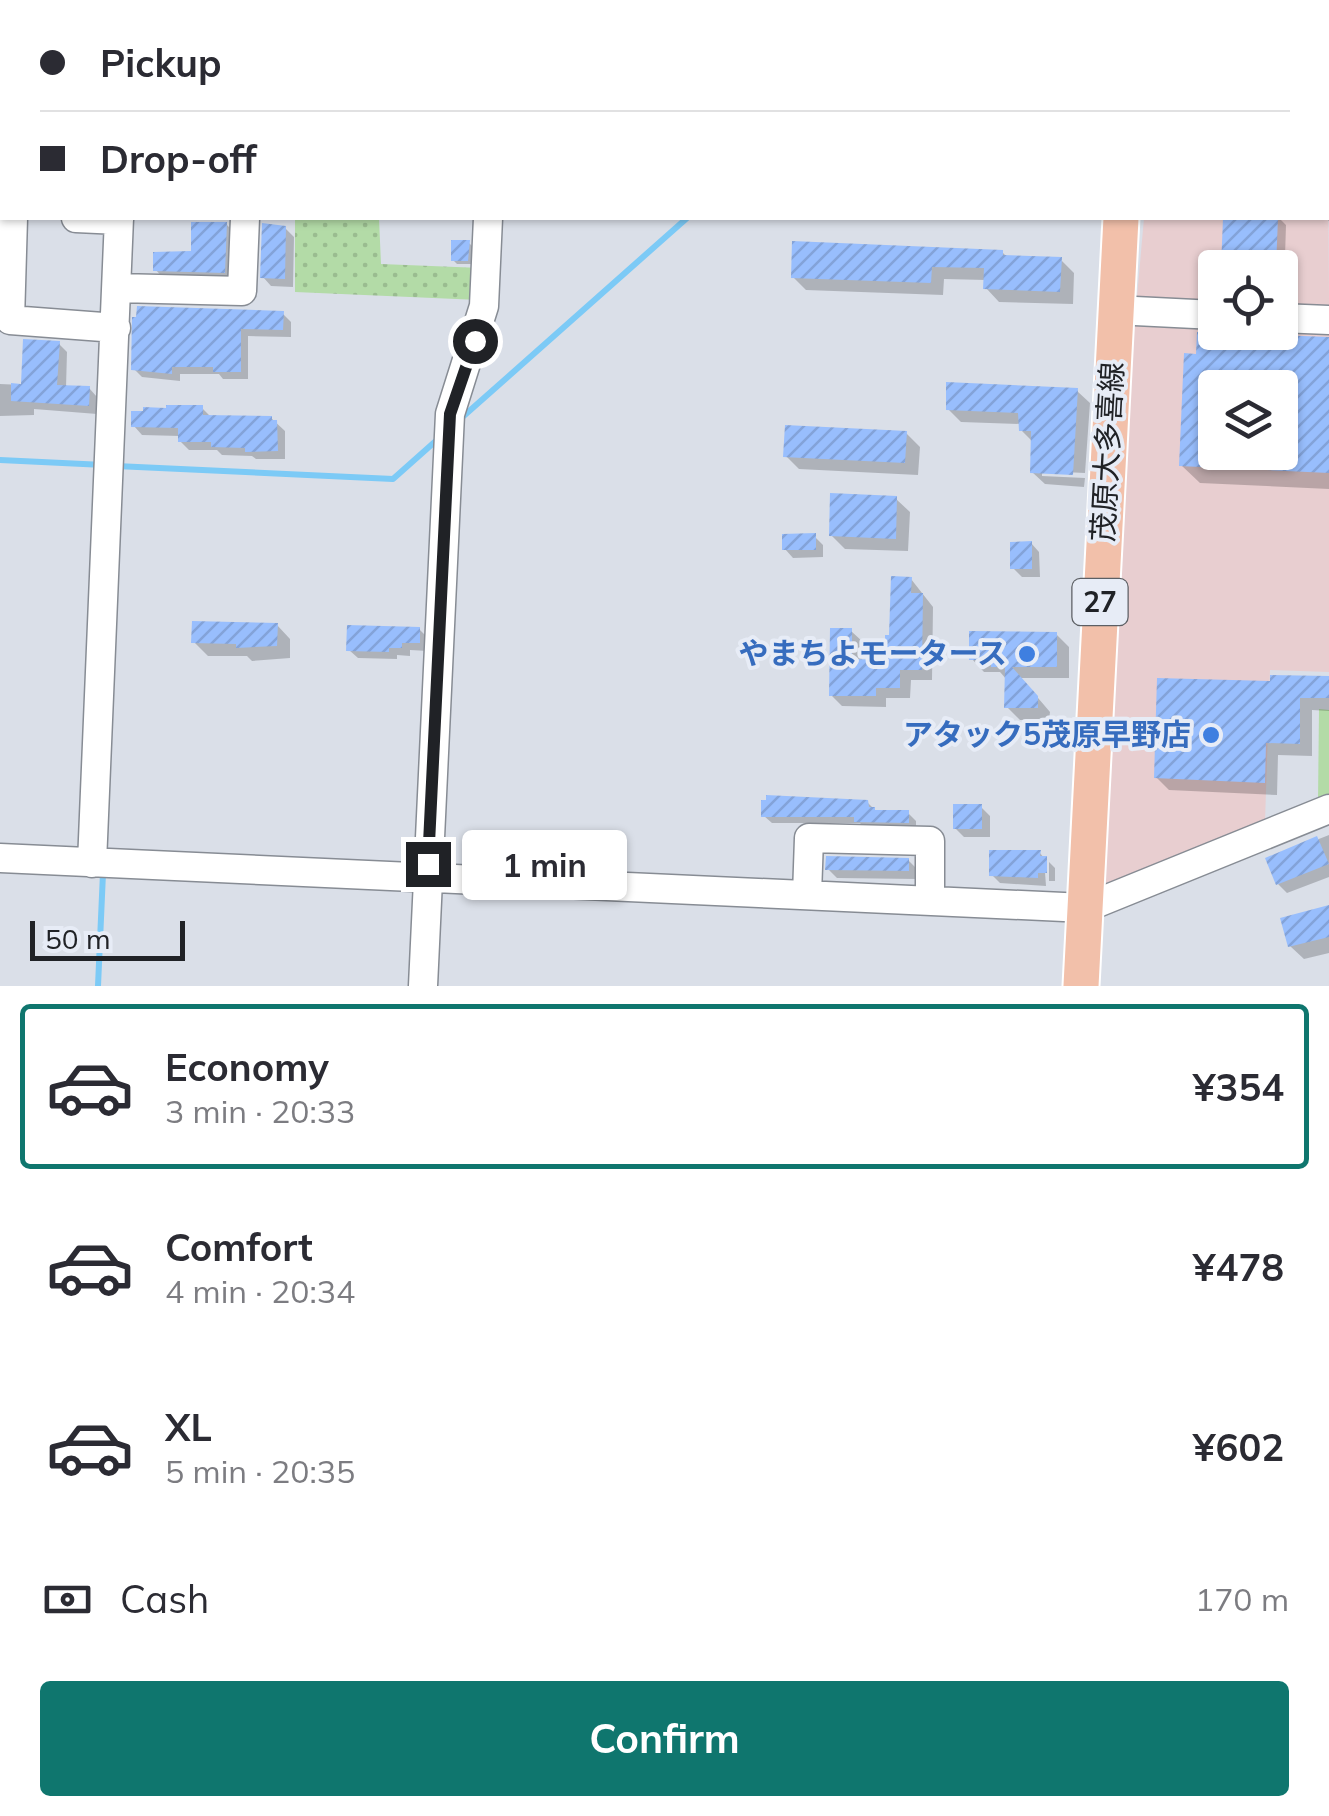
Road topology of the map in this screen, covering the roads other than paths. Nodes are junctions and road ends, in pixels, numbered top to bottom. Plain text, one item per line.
1 (13, 220) edge
2 (119, 220) edge
3 (245, 220) edge
4 (488, 220) edge
5 (1121, 220) edge
6 (118, 288) junction
7 (1114, 310) junction
8 (1198, 313) edge
9 (1298, 319) edge
10 (1329, 320) edge
11 (116, 328) junction
12 (1329, 809) edge
13 (0, 858) edge
14 (92, 863) junction
15 (428, 878) junction
16 (807, 895) junction
17 (930, 900) junction
18 (1085, 908) junction
19 (423, 986) edge
20 (1081, 986) edge

1 - 11 street
2 - 6 street
3 - 6 street
4 - 15 street
5 - 7 main road, 茂原大多喜線 / 27
6 - 11 street
7 - 8 street
7 - 18 main road, 茂原大多喜線 / 27
9 - 10 street
11 - 14 street
12 - 18 street
13 - 14 street
14 - 15 street
15 - 16 street
15 - 19 street
16 - 17 street
16 - 17 street
17 - 18 street
18 - 20 main road, 茂原大多喜線 / 27

